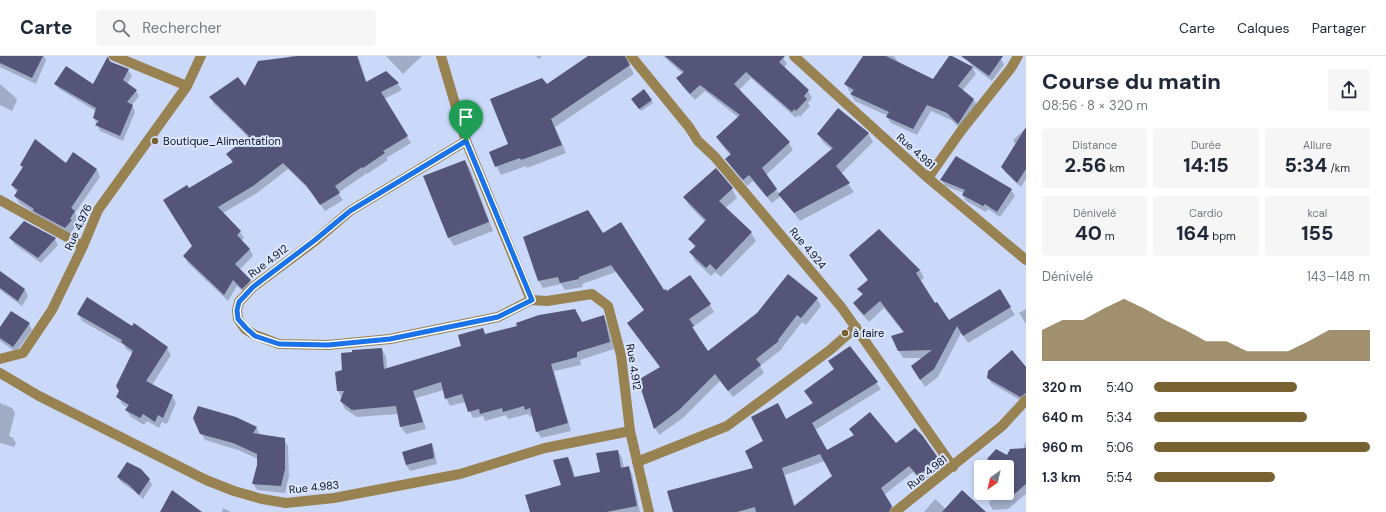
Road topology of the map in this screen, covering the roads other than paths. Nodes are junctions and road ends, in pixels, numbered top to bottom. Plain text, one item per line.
1 (114, 56) edge
2 (201, 56) edge
3 (441, 56) edge
4 (631, 56) edge
5 (794, 56) edge
6 (1018, 56) edge
7 (187, 86) junction
8 (466, 141) junction
9 (928, 178) junction
10 (0, 200) edge
11 (83, 246) junction
12 (1026, 260) edge
13 (532, 300) junction
14 (856, 327) junction
15 (0, 359) edge
16 (0, 373) edge
17 (1026, 400) edge
18 (630, 431) junction
19 (637, 462) junction
20 (953, 467) junction
21 (649, 512) edge
22 (895, 512) edge

1 - 7 street
2 - 7 street, Rue 4.976
3 - 8 street
4 - 14 street, Rue 4.924
5 - 9 street, Rue 4.981
6 - 9 street
7 - 11 street, Rue 4.976
8 - 13 street
8 - 13 street, Rue 4.912
9 - 12 street, Rue 4.981
10 - 11 street
11 - 15 street, Rue 4.976
13 - 18 street, Rue 4.912
14 - 19 street
14 - 20 street, Rue 4.924
16 - 18 street, Rue 4.983
17 - 20 street, Rue 4.981
18 - 19 street, Rue 4.912
19 - 21 street, Rue 4.912
20 - 22 street, Rue 4.981

